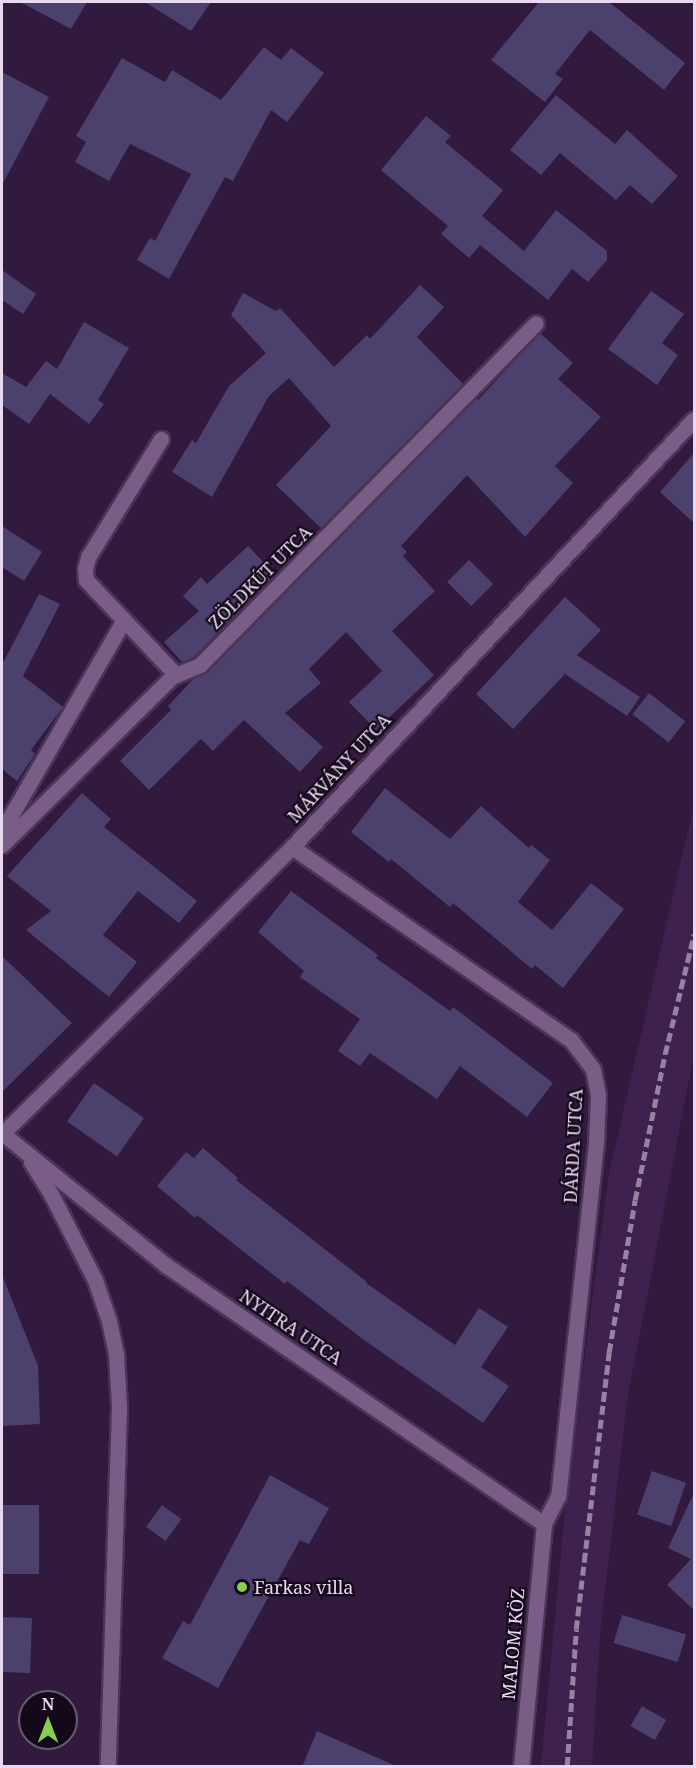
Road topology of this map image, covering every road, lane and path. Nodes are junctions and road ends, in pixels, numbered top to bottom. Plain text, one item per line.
1 (536, 323) dead end
2 (694, 419) edge
3 (161, 440) dead end
4 (124, 620) junction
5 (177, 675) junction
6 (2, 831) edge
7 (2, 845) edge
8 (292, 847) junction
9 (2, 1133) edge
10 (25, 1151) junction
11 (543, 1524) junction
12 (108, 1767) edge
13 (521, 1767) edge

1 - 5 street, ZÖLDKÚT UTCA
2 - 8 street, MÁRVÁNY UTCA
3 - 4 street
4 - 5 street
4 - 6 street
5 - 7 street, ZÖLDKÚT UTCA
8 - 9 street, MÁRVÁNY UTCA
8 - 11 street, DÁRDA UTCA
9 - 10 street, NYITRA UTCA
10 - 11 street, NYITRA UTCA
10 - 12 street, NYITRA UTCA
11 - 13 street, MALOM KÖZ

